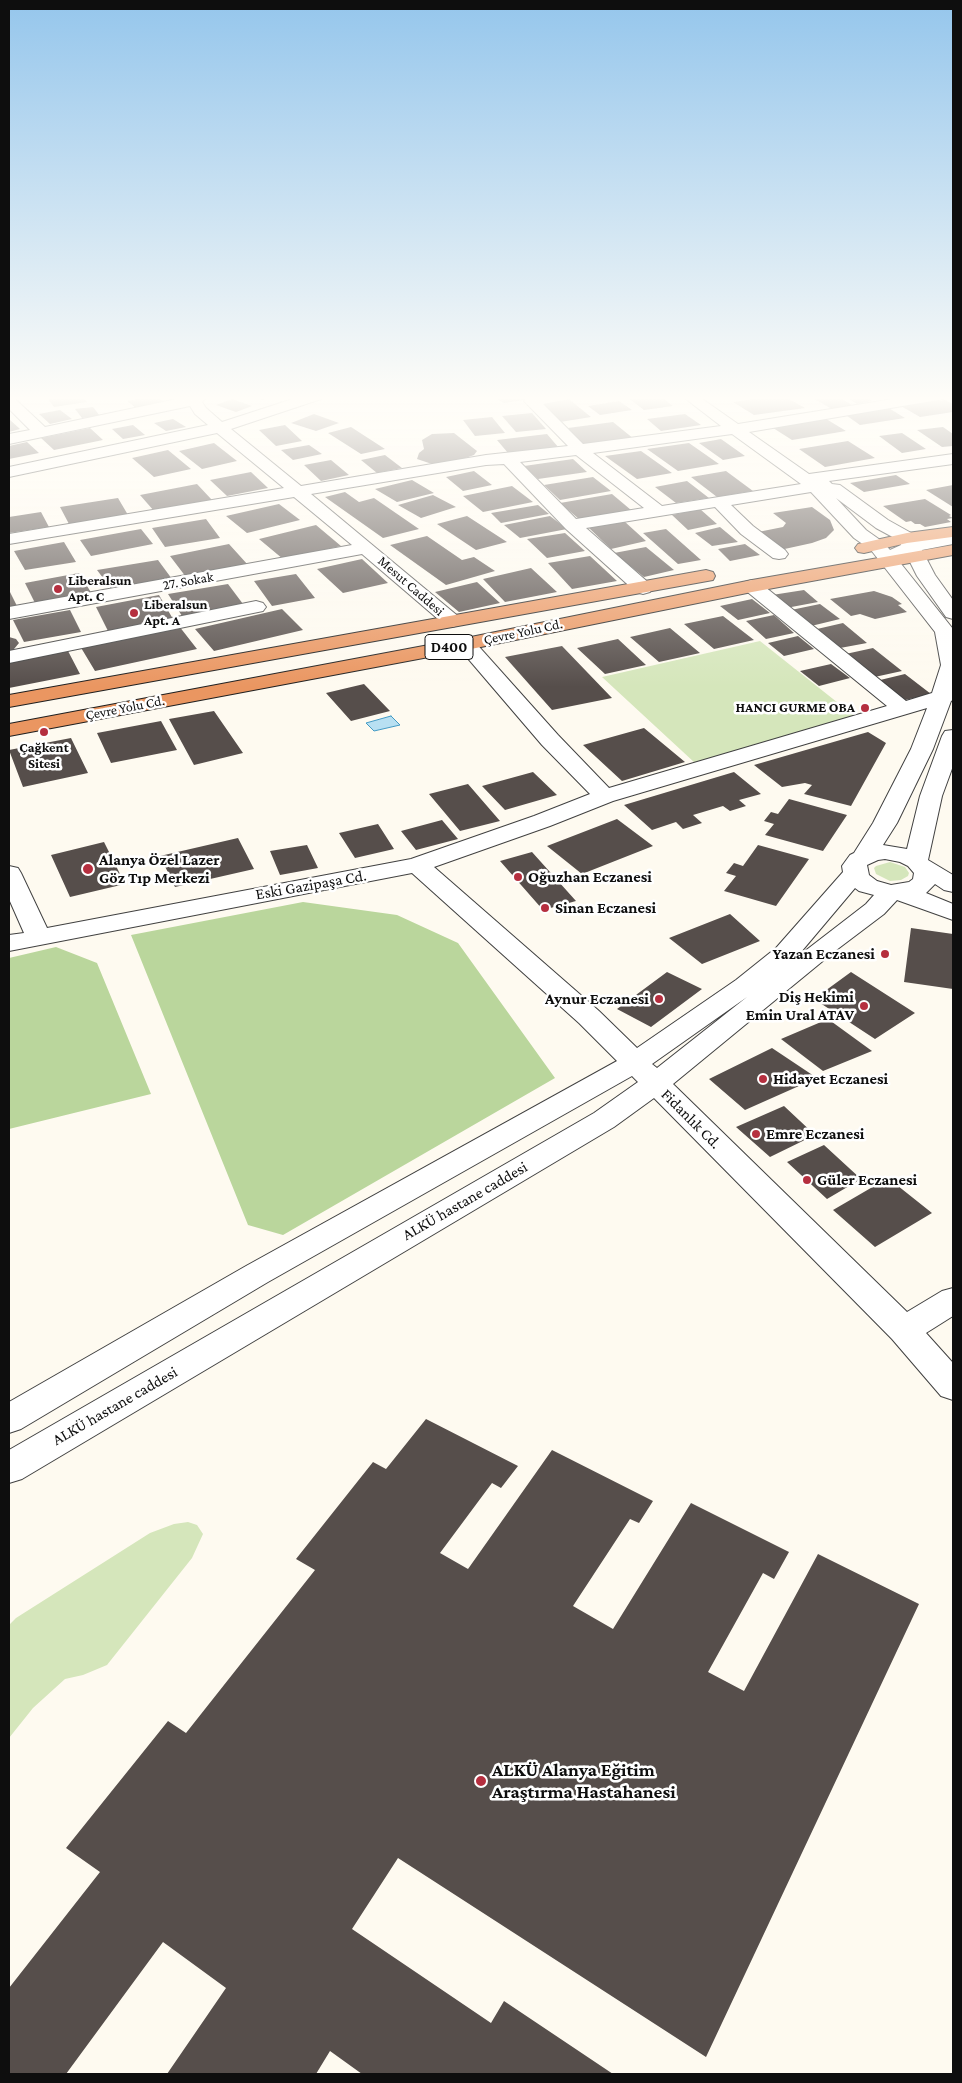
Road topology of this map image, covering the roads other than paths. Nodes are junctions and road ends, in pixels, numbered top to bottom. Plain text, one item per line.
1 (276, 493) edge
2 (299, 493) edge
3 (541, 493) edge
4 (635, 493) edge
5 (756, 493) edge
6 (826, 493) edge
7 (834, 493) edge
8 (723, 507) dead end
9 (658, 511) junction
10 (572, 525) junction
11 (953, 532) edge
12 (9, 539) edge
13 (953, 539) edge
14 (366, 548) junction
15 (911, 548) junction
16 (953, 550) edge
17 (779, 554) dead end
18 (883, 554) junction
19 (752, 586) junction
20 (643, 588) junction
21 (256, 608) dead end
22 (953, 612) edge
23 (9, 613) edge
24 (452, 621) junction
25 (466, 644) junction
26 (9, 657) edge
27 (947, 697) edge
28 (9, 701) edge
29 (902, 708) junction
30 (9, 730) edge
31 (953, 736) edge
32 (605, 796) junction
33 (860, 864) junction
34 (920, 864) junction
35 (417, 865) junction
36 (9, 873) edge
37 (953, 885) edge
38 (896, 892) junction
39 (953, 912) edge
40 (38, 936) junction
41 (9, 943) edge
42 (634, 1063) junction
43 (655, 1084) junction
44 (953, 1300) edge
45 (904, 1330) junction
46 (953, 1386) edge
47 (9, 1419) edge
48 (9, 1468) edge

1 - 12 street
2 - 14 street, Mesut Caddesi
3 - 10 street
4 - 9 street
5 - 9 street
6 - 18 street
7 - 15 street
8 - 17 street
9 - 10 street
10 - 20 street
11 - 15 highway, D400
13 - 15 street
14 - 23 street, 27. Sokak
14 - 24 street, Mesut Caddesi
15 - 16 highway, D400
15 - 18 highway, D400
15 - 22 street
18 - 19 highway, Çevre Yolu Cd. / D400
18 - 20 highway, Çevre Yolu Cd. / D400
18 - 27 street
19 - 25 highway, Çevre Yolu Cd. / D400
19 - 29 street
20 - 24 highway, Çevre Yolu Cd. / D400
21 - 26 street
24 - 28 highway, Çevre Yolu Cd. / D400
25 - 30 highway, Çevre Yolu Cd. / D400
25 - 32 street
27 - 29 street, Eski Gazipaşa Cd.
27 - 33 street
29 - 32 street, Eski Gazipaşa Cd.
31 - 34 street
32 - 35 street, Eski Gazipaşa Cd.
33 - 34 street
33 - 38 street
33 - 42 street
34 - 37 street
34 - 38 street
35 - 40 street, Eski Gazipaşa Cd.
35 - 42 street, Fidanlık Cd.
36 - 40 street
38 - 39 street
38 - 43 street, ALKÜ hastane caddesi
40 - 41 street, Eski Gazipaşa Cd.
42 - 43 street, Fidanlık Cd.
42 - 47 street
43 - 45 street, Fidanlık Cd.
43 - 48 street, ALKÜ hastane caddesi
44 - 45 street
45 - 46 street, Fidanlık Cd.

